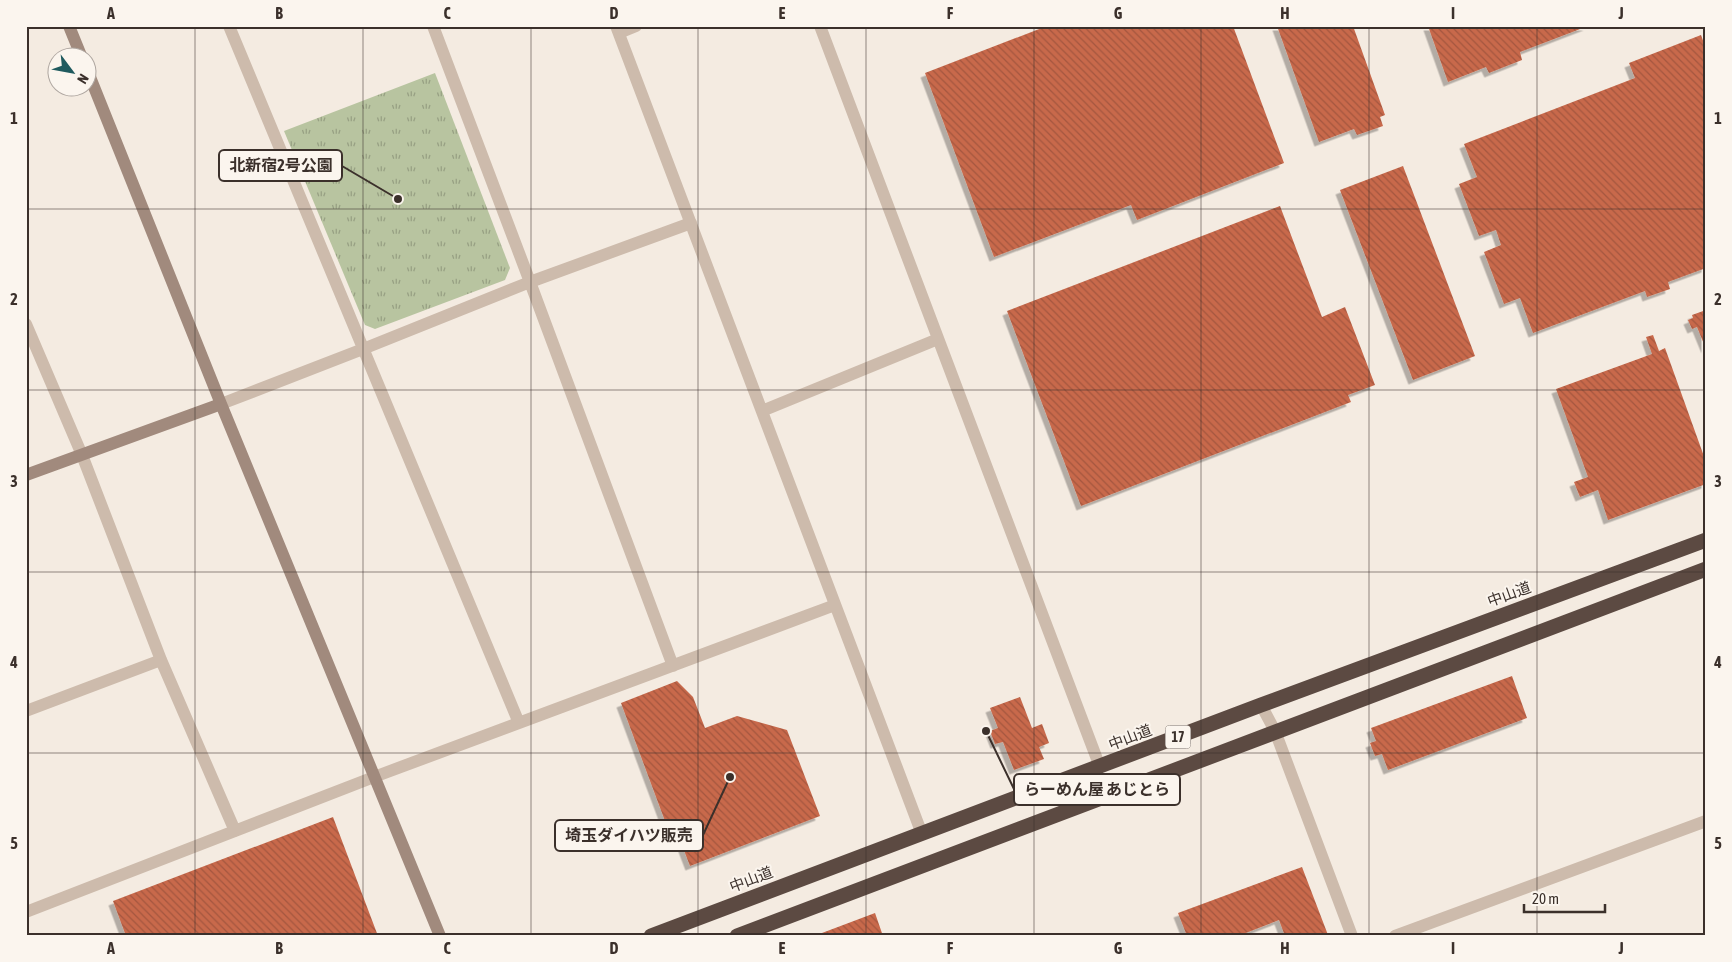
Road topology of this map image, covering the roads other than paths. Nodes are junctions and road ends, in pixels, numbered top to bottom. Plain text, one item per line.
1 (69, 26) edge
2 (229, 26) edge
3 (433, 26) edge
4 (636, 26) edge
5 (820, 26) edge
6 (618, 30) edge
7 (78, 48) edge
8 (98, 97) edge
9 (691, 223) junction
10 (530, 282) junction
11 (26, 324) edge
12 (938, 339) junction
13 (363, 349) junction
14 (221, 404) junction
15 (762, 412) junction
16 (82, 455) junction
17 (26, 475) edge
18 (1706, 540) edge
19 (1706, 569) edge
20 (836, 605) junction
21 (161, 660) junction
22 (673, 666) junction
23 (1261, 705) junction
24 (26, 712) edge
25 (519, 723) junction
26 (1275, 731) junction
27 (1100, 767) junction
28 (374, 777) junction
29 (1706, 820) edge
30 (235, 831) junction
31 (922, 834) junction
32 (26, 912) edge
33 (440, 936) edge
34 (651, 936) edge
35 (737, 936) edge
36 (1352, 936) edge
37 (1395, 936) edge

1 - 7 street
2 - 13 street
3 - 10 street
4 - 6 street
5 - 12 street
6 - 9 street
8 - 14 street
9 - 10 street
9 - 15 street
10 - 13 street
10 - 22 street
11 - 16 street
12 - 15 street
12 - 27 street
13 - 14 street
13 - 25 street
14 - 16 street
14 - 28 street
15 - 20 street
16 - 17 street
16 - 21 street
18 - 23 highway, 中山道 / 17
19 - 26 highway, 17
20 - 22 street
20 - 31 street
21 - 24 street
21 - 30 street
22 - 25 street
23 - 26 street
23 - 27 highway, 中山道 / 17
25 - 28 street
26 - 35 highway, 17
26 - 36 street
27 - 31 highway, 中山道 / 17
28 - 30 street
28 - 33 street
29 - 37 street
30 - 32 street
31 - 34 highway, 中山道 / 17

